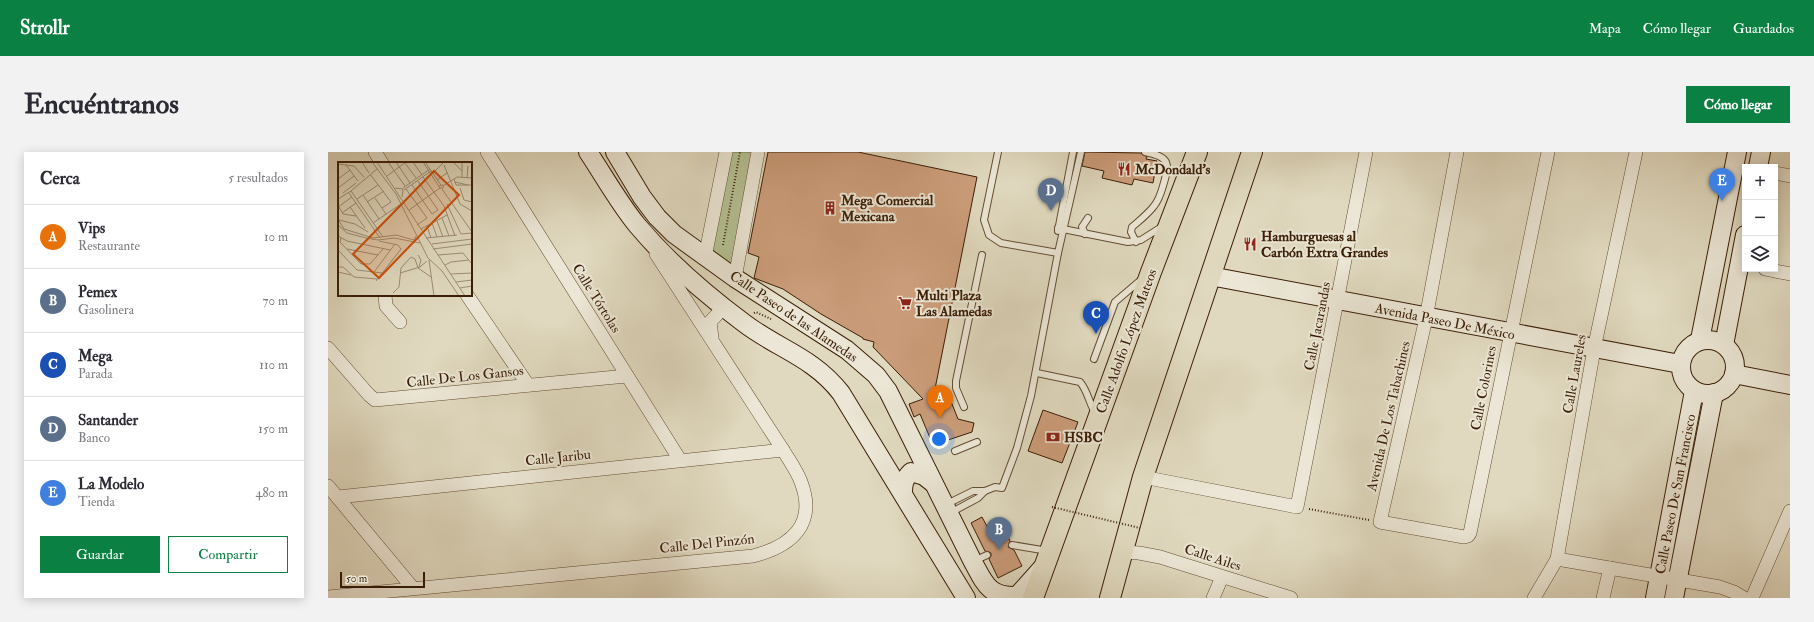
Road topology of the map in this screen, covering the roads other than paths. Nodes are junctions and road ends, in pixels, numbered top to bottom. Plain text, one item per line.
1 (375, 152) edge
2 (487, 152) edge
3 (588, 152) edge
4 (614, 152) edge
5 (726, 152) edge
6 (758, 152) edge
7 (998, 152) edge
8 (1073, 152) edge
9 (1081, 152) edge
10 (1145, 152) edge
11 (1197, 152) edge
12 (1204, 152) edge
13 (1252, 152) edge
14 (1366, 152) edge
15 (1457, 152) edge
16 (1548, 152) edge
17 (1636, 152) edge
18 (1761, 152) edge
19 (381, 162) edge
20 (1739, 162) edge
21 (1759, 164) edge
22 (1190, 171) junction
23 (1778, 174) edge
24 (1790, 176) edge
25 (1088, 218) dead end
26 (1171, 221) junction
27 (636, 224) junction
28 (1060, 229) junction
29 (1085, 234) junction
30 (1136, 242) junction
31 (1058, 253) junction
32 (982, 255) dead end
33 (705, 257) junction
34 (1742, 264) edge
35 (1151, 272) junction
36 (1778, 272) edge
37 (1790, 274) edge
38 (1210, 276) junction
39 (735, 278) junction
40 (384, 296) edge
41 (468, 296) edge
42 (1338, 301) junction
43 (724, 307) junction
44 (1426, 318) junction
45 (400, 322) dead end
46 (1510, 333) junction
47 (1700, 340) junction
48 (714, 342) junction
49 (1724, 345) junction
50 (328, 348) edge
51 (1594, 349) junction
52 (1094, 359) dead end
53 (1680, 364) junction
54 (1037, 373) junction
55 (1734, 374) junction
56 (627, 376) junction
57 (528, 385) junction
58 (1790, 385) edge
59 (1694, 391) junction
60 (1714, 393) junction
61 (964, 407) dead end
62 (1098, 417) junction
63 (977, 442) dead end
64 (783, 450) junction
65 (955, 451) dead end
66 (680, 460) junction
67 (1143, 477) junction
68 (932, 483) junction
69 (328, 486) edge
70 (985, 491) junction
71 (903, 493) junction
72 (338, 498) junction
73 (946, 509) junction
74 (1790, 511) edge
75 (1468, 536) joint
76 (1012, 545) dead end
77 (1124, 552) junction
78 (1047, 558) junction
79 (1557, 559) junction
80 (1610, 568) junction
81 (1222, 577) junction
82 (1659, 577) junction
83 (1678, 580) junction
84 (412, 587) junction
85 (996, 596) edge
86 (1110, 596) edge
87 (328, 597) edge
88 (966, 598) edge
89 (1032, 598) edge
90 (1045, 598) edge
91 (1213, 598) edge
92 (1291, 598) edge
93 (1534, 598) edge
94 (1603, 598) edge
95 (1655, 598) edge
96 (1674, 598) edge
97 (1744, 598) edge
98 (1752, 598) edge

1 - 19 street
2 - 56 street, Calle Tórtolas
3 - 27 street
4 - 33 street, Calle Paseo de las Alamedas
5 - 33 street
6 - 39 street
7 - 31 lane
8 - 28 lane
9 - 28 lane
10 - 30 lane
11 - 22 main road, Calle Adolfo López Mateos
12 - 22 main road
13 - 38 main road
14 - 42 street, Calle Jacarandas
15 - 44 street, Avenida De Los Tabachines
16 - 46 street, Calle Colorines
17 - 51 street, Calle Laureles
18 - 21 street
20 - 47 street
22 - 26 main road, Calle Adolfo López Mateos
23 - 24 street
25 - 29 lane
26 - 30 lane
26 - 35 main road, Calle Adolfo López Mateos
27 - 43 street
27 - 48 street, Calle Del Pinzón
28 - 29 lane
28 - 31 lane
29 - 30 lane
31 - 54 lane
32 - 61 lane
33 - 39 street, Calle Paseo de las Alamedas
34 - 49 street
35 - 52 lane
35 - 62 main road, Calle Adolfo López Mateos
36 - 37 street
38 - 42 street, Avenida Paseo De México
38 - 67 main road
39 - 68 street, Calle Paseo de las Alamedas
40 - 45 street
41 - 57 street
42 - 44 street, Avenida Paseo De México
42 - 67 street, Calle Jacarandas
43 - 48 street
43 - 71 street
44 - 46 street, Avenida Paseo De México
44 - 75 street, Avenida De Los Tabachines
46 - 51 street, Avenida Paseo De México
46 - 75 street, Calle Colorines
47 - 49 street
47 - 53 street
48 - 64 street, Calle Del Pinzón
49 - 55 street
50 - 57 street, Calle De Los Gansos
51 - 53 street, Avenida Paseo De México
51 - 79 street, Calle Laureles
53 - 59 street
54 - 62 lane
54 - 70 lane
55 - 58 street
55 - 60 street
56 - 57 street, Calle De Los Gansos
56 - 66 street, Calle Tórtolas
59 - 60 street
59 - 82 street, Calle Paseo De San Francisco
60 - 83 street, Calle Paseo De San Francisco
62 - 78 main road, Calle Adolfo López Mateos
63 - 65 lane
64 - 66 street, Calle Jaribu
64 - 84 street, Calle Del Pinzón
66 - 72 street, Calle Jaribu
67 - 77 main road
68 - 71 street
68 - 73 street, Calle Paseo de las Alamedas
69 - 72 street
70 - 73 lane
70 - 73 lane
71 - 88 street
72 - 84 street
73 - 85 street, Calle Paseo de las Alamedas
74 - 98 street
76 - 78 lane
77 - 81 street, Calle Ailes
77 - 86 main road
78 - 85 street, Calle Paseo de las Alamedas
78 - 89 main road, Calle Adolfo López Mateos
78 - 90 main road
79 - 80 street
79 - 93 street, Calle Laureles
80 - 82 street
80 - 94 street
81 - 91 street
81 - 92 street, Calle Ailes
82 - 83 street
82 - 95 street, Calle Paseo De San Francisco
83 - 96 street, Calle Paseo De San Francisco
83 - 97 street
84 - 87 street, Calle Del Pinzón

